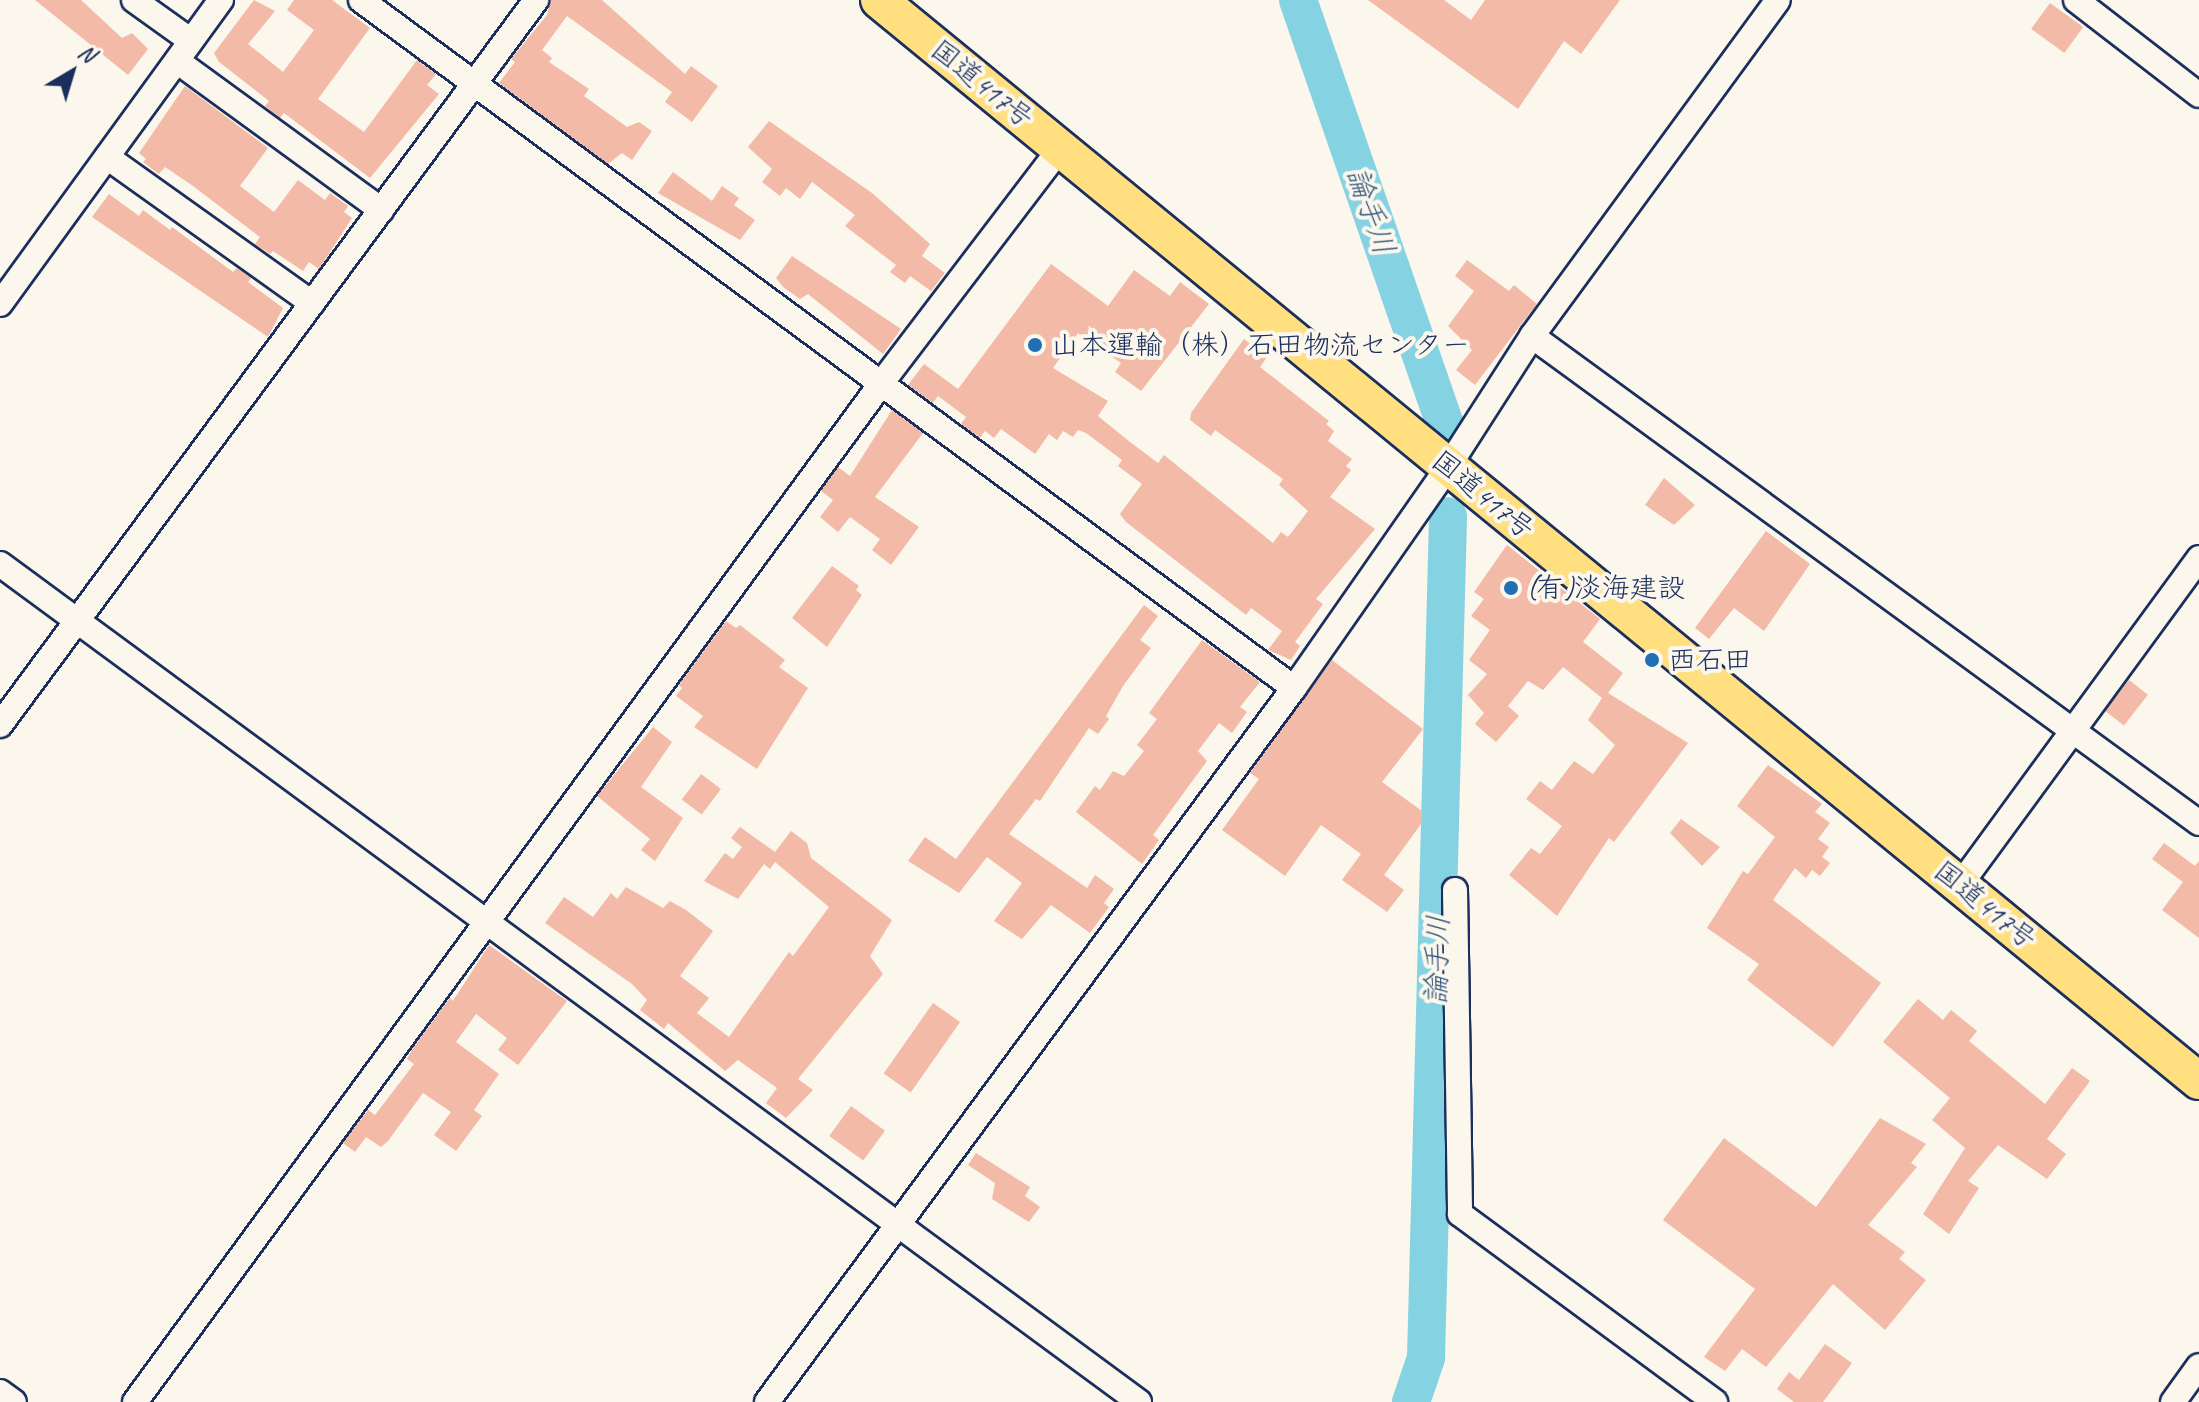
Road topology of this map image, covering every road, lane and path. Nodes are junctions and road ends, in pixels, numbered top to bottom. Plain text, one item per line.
1 (134, 0) edge
2 (221, 0) edge
3 (361, 0) edge
4 (536, 0) edge
5 (879, 0) edge
6 (1778, 0) edge
7 (2076, 0) edge
8 (191, 41) junction
9 (177, 61) junction
10 (475, 84) junction
11 (2199, 95) edge
12 (1060, 149) junction
13 (107, 157) junction
14 (381, 210) junction
15 (312, 303) junction
16 (0, 304) edge
17 (1532, 336) junction
18 (883, 381) junction
19 (1448, 467) junction
20 (2199, 558) edge
21 (0, 564) edge
22 (77, 620) junction
23 (1294, 688) junction
24 (0, 725) edge
25 (2070, 732) junction
26 (2199, 823) edge
27 (1960, 885) junction
28 (1455, 890) dead end
29 (487, 924) junction
30 (2199, 1081) edge
31 (898, 1225) junction
32 (2199, 1366) edge
33 (0, 1392) edge
34 (14, 1402) edge
35 (135, 1402) edge
36 (767, 1402) edge
37 (1139, 1402) edge
38 (1715, 1402) edge
39 (2173, 1402) edge

1 - 8 street
2 - 8 street
3 - 10 street
4 - 10 street
5 - 12 highway, 国道417号
6 - 17 street
7 - 11 street
8 - 9 street
9 - 13 street
9 - 14 street
10 - 14 street
10 - 18 street
12 - 18 street
12 - 19 highway, 国道417号
13 - 15 street
13 - 16 street
14 - 15 street
15 - 22 street
17 - 19 street
17 - 25 street
18 - 23 street
18 - 29 street
19 - 23 street
19 - 27 highway, 国道417号
20 - 25 street
21 - 22 street
22 - 24 street
22 - 29 street
23 - 31 street
25 - 26 street
25 - 27 street
27 - 30 highway, 国道417号
28 - 38 street
29 - 31 street
29 - 35 street
31 - 36 street
31 - 37 street
32 - 39 street
33 - 34 street

